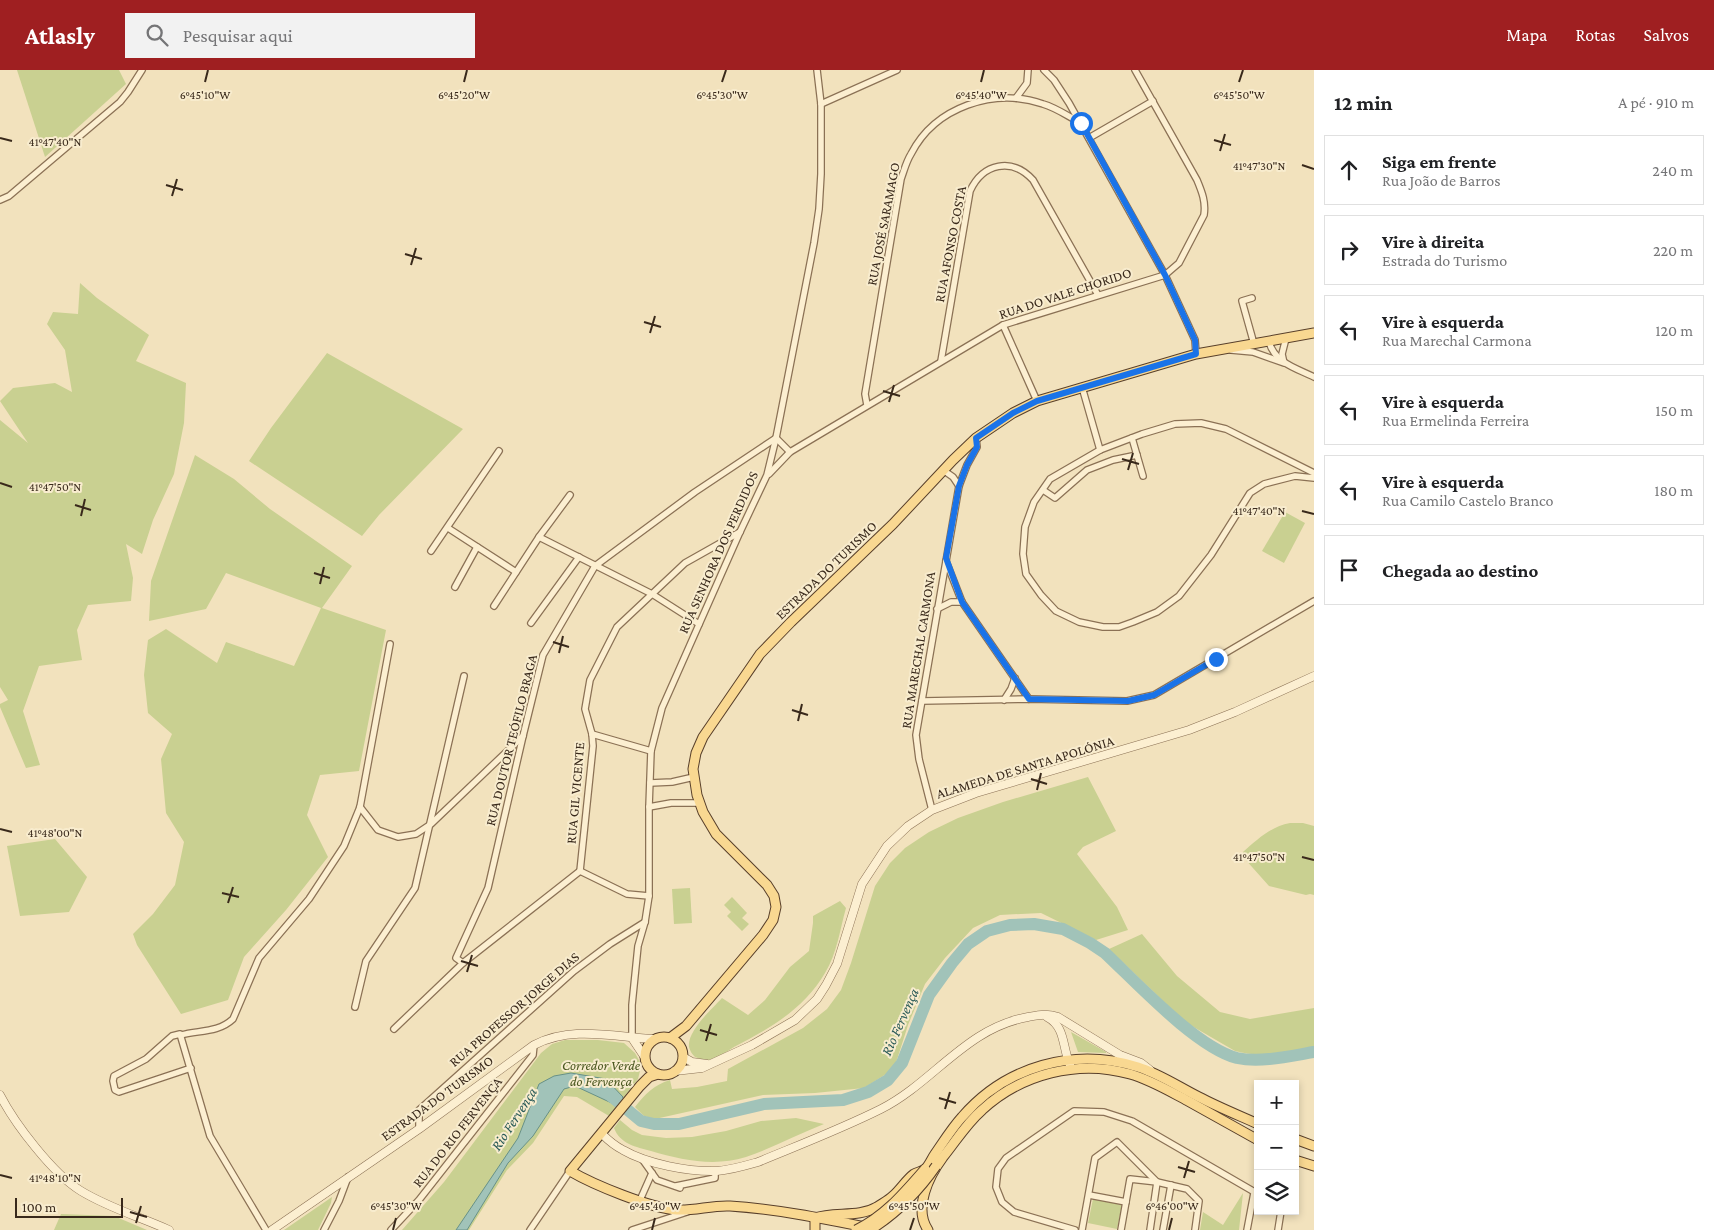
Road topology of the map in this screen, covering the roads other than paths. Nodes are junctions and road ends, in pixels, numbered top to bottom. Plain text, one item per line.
1 (142, 70) edge
2 (817, 70) edge
3 (897, 70) edge
4 (1028, 70) edge
5 (1044, 70) edge
6 (1135, 70) edge
7 (1016, 98) junction
8 (1153, 101) junction
9 (821, 104) junction
10 (1081, 123) junction
11 (1089, 138) junction
12 (0, 200) edge
13 (1165, 275) junction
14 (1098, 295) junction
15 (1252, 298) dead end
16 (1003, 325) junction
17 (1314, 333) edge
18 (1286, 338) junction
19 (1268, 342) junction
20 (1254, 344) junction
21 (1226, 350) junction
22 (1196, 354) junction
23 (941, 361) junction
24 (1284, 363) junction
25 (1314, 377) edge
26 (1082, 387) junction
27 (1037, 401) junction
28 (867, 405) junction
29 (776, 438) junction
30 (976, 438) junction
31 (1132, 438) junction
32 (1100, 450) junction
33 (500, 451) dead end
34 (790, 452) junction
35 (1137, 455) junction
36 (943, 470) junction
37 (1314, 473) edge
38 (767, 475) junction
39 (1143, 476) dead end
40 (1314, 478) edge
41 (959, 486) junction
42 (1043, 490) junction
43 (570, 495) dead end
44 (448, 528) junction
45 (740, 532) junction
46 (539, 537) junction
47 (477, 547) junction
48 (431, 551) dead end
49 (578, 557) junction
50 (946, 558) junction
51 (595, 566) junction
52 (516, 572) junction
53 (455, 587) dead end
54 (652, 594) junction
55 (1314, 601) edge
56 (962, 602) junction
57 (494, 606) dead end
58 (937, 609) junction
59 (531, 623) dead end
60 (699, 624) junction
61 (390, 644) dead end
62 (464, 676) dead end
63 (1314, 676) edge
64 (1015, 678) junction
65 (1029, 699) junction
66 (1004, 700) junction
67 (922, 702) junction
68 (592, 734) junction
69 (522, 736) junction
70 (651, 751) junction
71 (694, 777) junction
72 (650, 783) junction
73 (700, 803) junction
74 (360, 807) junction
75 (649, 807) junction
76 (932, 810) junction
77 (431, 824) junction
78 (580, 871) junction
79 (649, 896) junction
80 (645, 922) junction
81 (464, 963) junction
82 (356, 1008) dead end
83 (1043, 1015) junction
84 (686, 1026) junction
85 (394, 1029) dead end
86 (180, 1035) junction
87 (632, 1038) junction
88 (670, 1038) junction
89 (654, 1039) junction
90 (534, 1044) junction
91 (680, 1047) junction
92 (1066, 1048) junction
93 (683, 1057) junction
94 (645, 1059) junction
95 (1068, 1060) junction
96 (1055, 1061) junction
97 (712, 1064) junction
98 (191, 1068) junction
99 (1077, 1069) junction
100 (675, 1071) junction
101 (658, 1074) junction
102 (1155, 1074) junction
103 (640, 1086) junction
104 (0, 1095) edge
105 (1254, 1122) edge
106 (419, 1129) junction
107 (602, 1134) junction
108 (1254, 1138) edge
109 (1299, 1140) edge
110 (1314, 1146) edge
111 (641, 1158) junction
112 (1299, 1161) edge
113 (936, 1166) junction
114 (1314, 1166) edge
115 (925, 1169) junction
116 (570, 1171) junction
117 (715, 1171) junction
118 (652, 1173) junction
119 (348, 1176) junction
120 (1157, 1182) junction
121 (1171, 1185) junction
122 (1254, 1193) edge
123 (1089, 1195) junction
124 (640, 1200) junction
125 (1126, 1202) junction
126 (1254, 1202) edge
127 (693, 1210) junction
128 (1280, 1215) edge
129 (814, 1218) junction
130 (169, 1230) edge
131 (266, 1230) edge
132 (272, 1230) edge
133 (324, 1230) edge
134 (391, 1230) edge
135 (530, 1230) edge
136 (632, 1230) edge
137 (814, 1230) edge
138 (856, 1230) edge
139 (870, 1230) edge
140 (877, 1230) edge
141 (928, 1230) edge
142 (1076, 1230) edge
143 (1082, 1230) edge
144 (1121, 1230) edge
145 (1150, 1230) edge
146 (1163, 1230) edge
147 (1195, 1230) edge
148 (1247, 1230) edge
149 (1278, 1230) edge

1 - 12 street
2 - 9 street, RUA SENHORA DOS PERDIDOS
3 - 9 street
4 - 7 street
5 - 10 street
6 - 8 street, RUA DO VALE CHORIDO
7 - 10 street, RUA JOSÉ SARAMAGO
7 - 28 street, RUA JOSÉ SARAMAGO
8 - 11 street
8 - 13 street, RUA DO VALE CHORIDO
9 - 29 street, RUA SENHORA DOS PERDIDOS
10 - 11 street
11 - 13 street
13 - 14 street, RUA DO VALE CHORIDO
13 - 22 street
14 - 16 street, RUA DO VALE CHORIDO
14 - 23 street, RUA AFONSO COSTA
15 - 20 street
16 - 23 street, RUA DO VALE CHORIDO
16 - 27 street
17 - 18 main road, ESTRADA DO TURISMO
18 - 19 main road, ESTRADA DO TURISMO
18 - 24 street
19 - 20 main road, ESTRADA DO TURISMO
19 - 24 street
20 - 21 main road, ESTRADA DO TURISMO
21 - 22 main road, ESTRADA DO TURISMO
21 - 24 street
22 - 26 main road, ESTRADA DO TURISMO
23 - 28 street, RUA DO VALE CHORIDO
24 - 25 street
26 - 27 main road, ESTRADA DO TURISMO
26 - 32 street
27 - 30 main road, ESTRADA DO TURISMO
28 - 34 street, RUA DO VALE CHORIDO
29 - 34 street
29 - 38 street, RUA SENHORA DOS PERDIDOS
29 - 51 street, RUA DOUTOR TEÓFILO BRAGA
30 - 36 main road, ESTRADA DO TURISMO
30 - 41 street, RUA MARECHAL CARMONA
31 - 32 street
31 - 35 street
31 - 37 street
32 - 42 street
33 - 44 street
34 - 38 street, RUA DO VALE CHORIDO
35 - 39 street
35 - 42 street
36 - 41 street
36 - 71 main road, ESTRADA DO TURISMO
38 - 45 street, RUA SENHORA DOS PERDIDOS
40 - 42 street
41 - 50 street, RUA MARECHAL CARMONA
43 - 46 street
44 - 47 street
44 - 48 street
45 - 54 street, RUA GIL VICENTE
45 - 60 street, RUA SENHORA DOS PERDIDOS
46 - 49 street
46 - 52 street
47 - 52 street
47 - 53 street
49 - 51 street
49 - 59 street
50 - 56 street
50 - 58 street, RUA MARECHAL CARMONA
51 - 54 street
51 - 69 street, RUA DOUTOR TEÓFILO BRAGA
52 - 57 street
54 - 60 street
54 - 68 street, RUA GIL VICENTE
55 - 65 street
56 - 58 street
56 - 64 street
58 - 67 street, RUA MARECHAL CARMONA
60 - 70 street, RUA SENHORA DOS PERDIDOS
61 - 74 street
62 - 77 street
63 - 76 street, ALAMEDA DE SANTA APOLÓNIA
64 - 65 street
64 - 66 street
65 - 66 street
66 - 67 street
67 - 76 street, RUA MARECHAL CARMONA
68 - 70 street
68 - 78 street, RUA GIL VICENTE
69 - 77 street
69 - 81 street, RUA DOUTOR TEÓFILO BRAGA
70 - 72 street, RUA SENHORA DOS PERDIDOS
71 - 72 street
71 - 73 main road, ESTRADA DO TURISMO
72 - 75 street, RUA SENHORA DOS PERDIDOS
73 - 75 street
73 - 84 main road, ESTRADA DO TURISMO
74 - 77 street
74 - 86 street
75 - 79 street, RUA SENHORA DOS PERDIDOS
76 - 97 street, ALAMEDA DE SANTA APOLÓNIA
77 - 82 street
78 - 79 street
78 - 81 street
79 - 80 street, RUA SENHORA DOS PERDIDOS
80 - 87 street, RUA SENHORA DOS PERDIDOS
80 - 106 street, RUA PROFESSOR JORGE DIAS
81 - 85 street
83 - 92 street
83 - 102 street
83 - 117 street
84 - 88 main road, ESTRADA DO TURISMO
84 - 91 main road, ESTRADA DO TURISMO
86 - 98 street
86 - 98 street
87 - 89 street, ESTRADA DO TURISMO
87 - 90 street, ESTRADA DO TURISMO
87 - 94 street
88 - 89 main road
88 - 91 main road
89 - 94 main road
90 - 106 street, ESTRADA DO TURISMO
90 - 134 street, RUA DO RIO FERVENÇA
91 - 93 main road
92 - 95 street
92 - 96 street
93 - 97 street
93 - 100 main road
94 - 101 main road
94 - 103 main road
95 - 96 main road
95 - 99 street
95 - 102 main road
96 - 115 main road
97 - 100 street, ALAMEDA DE SANTA APOLÓNIA
98 - 131 street
99 - 108 main road
99 - 113 main road
100 - 101 main road
101 - 103 main road
102 - 105 main road
103 - 107 main road
104 - 130 street
106 - 119 street, ESTRADA DO TURISMO
107 - 111 street
107 - 116 main road
109 - 110 main road
111 - 117 street
111 - 118 street
112 - 114 main road
113 - 139 main road, bridge
113 - 141 main road
115 - 129 main road
115 - 138 main road, bridge
116 - 124 main road
116 - 135 street
117 - 118 street
118 - 124 street
119 - 132 street, ESTRADA DO TURISMO
119 - 133 street
120 - 121 street
120 - 123 street
120 - 125 street
120 - 145 street
121 - 146 street
121 - 147 street
122 - 142 street
123 - 125 street
123 - 143 street
124 - 127 main road
125 - 144 street
126 - 148 street
127 - 129 main road
127 - 136 street
128 - 149 street
129 - 137 main road
129 - 138 main road
129 - 140 main road

